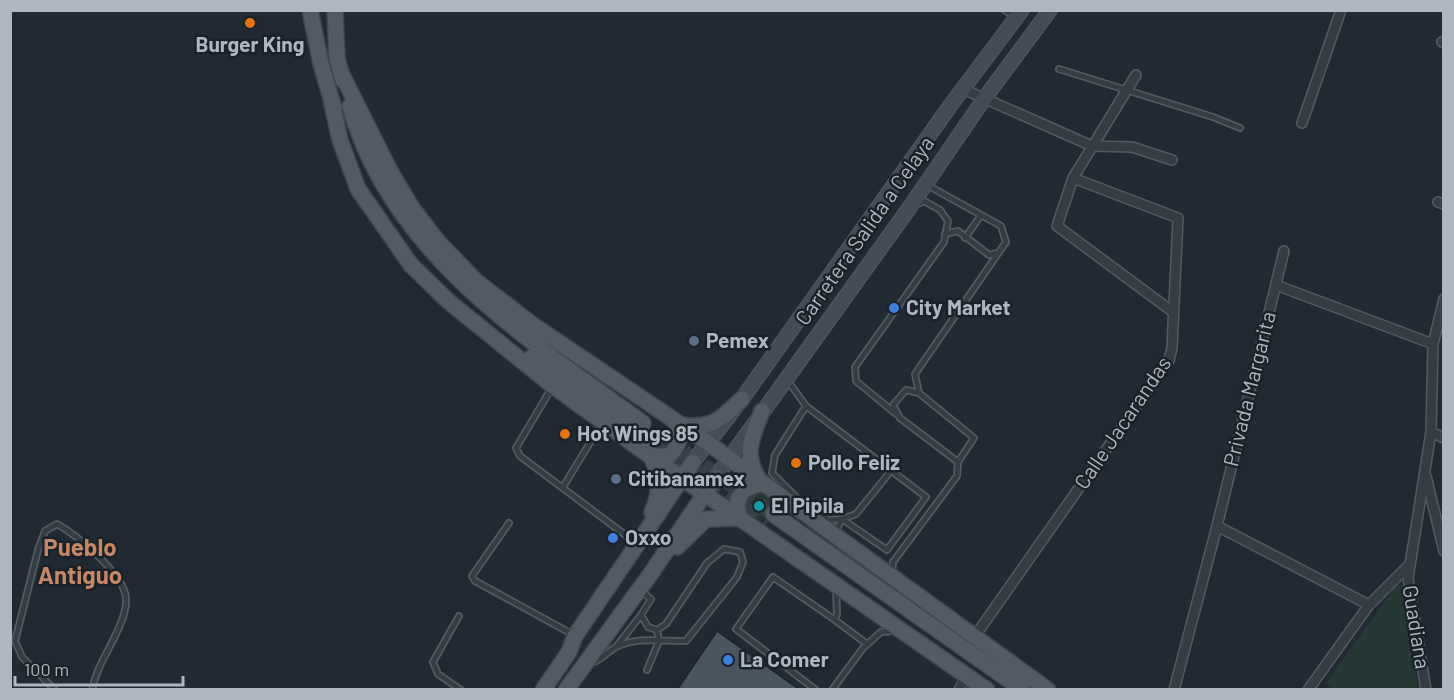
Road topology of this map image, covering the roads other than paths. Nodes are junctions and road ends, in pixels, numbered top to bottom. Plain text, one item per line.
1 (310, 10) edge
2 (335, 10) edge
3 (1004, 10) edge
4 (1050, 10) edge
5 (1341, 10) edge
6 (1019, 14) edge
7 (1059, 69) dead end
8 (340, 71) junction
9 (1136, 75) dead end
10 (963, 89) junction
11 (1128, 90) junction
12 (331, 99) junction
13 (984, 99) junction
14 (1302, 123) dead end
15 (1240, 128) dead end
16 (1092, 146) junction
17 (1172, 160) dead end
18 (904, 170) junction
19 (1073, 178) junction
20 (926, 184) junction
21 (910, 207) junction
22 (981, 215) junction
23 (945, 234) junction
24 (965, 238) junction
25 (1284, 251) dead end
26 (998, 253) junction
27 (1276, 285) junction
28 (1443, 299) edge
29 (1173, 312) junction
30 (1433, 344) junction
31 (1433, 366) junction
32 (1443, 370) edge
33 (786, 379) junction
34 (553, 386) junction
35 (919, 393) junction
36 (742, 399) junction
37 (806, 406) junction
38 (762, 411) junction
39 (900, 418) junction
40 (603, 421) junction
41 (676, 424) junction
42 (1431, 432) junction
43 (1443, 438) edge
44 (708, 443) junction
45 (653, 444) junction
46 (729, 459) junction
47 (693, 462) joint
48 (958, 462) junction
49 (1425, 471) junction
50 (890, 472) junction
51 (716, 477) joint
52 (682, 478) junction
53 (761, 484) junction
54 (563, 488) junction
55 (705, 494) junction
56 (740, 518) junction
57 (842, 519) junction
58 (509, 523) dead end
59 (1217, 526) junction
60 (838, 537) junction
61 (636, 543) junction
62 (1443, 551) edge
63 (1410, 564) junction
64 (652, 572) junction
65 (891, 576) junction
66 (836, 586) junction
67 (639, 590) junction
68 (1369, 604) junction
69 (641, 615) junction
70 (459, 616) dead end
71 (835, 620) junction
72 (657, 630) junction
73 (902, 630) junction
74 (575, 636) junction
75 (975, 636) junction
76 (659, 641) junction
77 (867, 644) junction
78 (616, 647) junction
79 (569, 652) junction
80 (585, 665) junction
81 (647, 670) dead end
82 (967, 675) junction
83 (55, 690) edge
84 (92, 690) edge
85 (461, 690) edge
86 (543, 690) edge
87 (566, 690) edge
88 (816, 690) edge
89 (832, 690) edge
90 (958, 690) edge
91 (987, 690) edge
92 (1001, 690) edge
93 (1023, 690) edge
94 (1048, 690) edge
95 (1174, 690) edge
96 (1308, 690) edge
97 (1426, 690) edge

1 - 12 main road
2 - 8 main road
3 - 6 lane
4 - 13 main road, Carretera Salida a Celaya
5 - 14 street
6 - 10 main road, Carretera Salida a Celaya
7 - 11 lane
8 - 41 main road
8 - 45 main road
9 - 11 street
10 - 13 street
10 - 18 main road, Carretera Salida a Celaya
11 - 15 lane
11 - 16 street
12 - 34 main road
12 - 45 main road
13 - 16 street
13 - 20 main road, Carretera Salida a Celaya
16 - 17 street
16 - 19 street
18 - 20 main road
18 - 36 main road, Carretera Salida a Celaya
19 - 29 street
19 - 29 street, Calle Jacarandas
20 - 21 main road, Carretera Salida a Celaya
20 - 22 lane
21 - 23 lane
21 - 33 main road, Carretera Salida a Celaya
22 - 24 lane
22 - 26 lane
23 - 24 lane
23 - 39 lane
24 - 26 lane
25 - 27 street, Privada Margarita
26 - 35 lane
27 - 30 street
27 - 59 street, Privada Margarita
28 - 30 street, Guadiana
29 - 75 street, Calle Jacarandas
30 - 31 street, Guadiana
31 - 32 street
31 - 42 street, Guadiana
33 - 37 lane
33 - 38 main road, Carretera Salida a Celaya
34 - 40 main road
34 - 54 lane
35 - 39 lane
35 - 48 lane
36 - 41 main road
36 - 44 main road, Carretera Salida a Celaya
37 - 50 lane
37 - 57 lane
38 - 46 main road, Carretera Salida a Celaya
38 - 53 main road
39 - 48 lane
40 - 45 main road
40 - 54 lane
41 - 44 main road
41 - 45 main road
42 - 43 street
42 - 49 street, Guadiana
44 - 46 main road
44 - 47 main road, Carretera Salida a Celaya
45 - 52 main road
45 - 61 main road
46 - 51 main road, Carretera Salida a Celaya
46 - 53 main road
47 - 52 main road
48 - 65 lane
49 - 62 street
49 - 63 street, Guadiana
50 - 57 lane
50 - 57 lane
51 - 55 main road
52 - 55 main road
52 - 61 main road
53 - 56 main road
53 - 60 main road
54 - 61 lane
55 - 56 main road
55 - 64 main road
56 - 64 main road
56 - 66 main road
57 - 60 lane
58 - 74 lane
59 - 68 street
59 - 95 street, Privada Margarita
60 - 65 main road
61 - 74 main road
63 - 68 street
63 - 97 street, Guadiana
64 - 67 main road
65 - 75 main road
66 - 71 lane
66 - 73 main road
67 - 69 lane
67 - 80 main road
68 - 96 street
69 - 72 lane
69 - 78 lane
70 - 85 lane
71 - 77 lane
71 - 88 lane
72 - 76 lane
72 - 76 lane
73 - 77 lane
73 - 82 main road
74 - 79 main road
75 - 94 main road
76 - 78 lane
76 - 81 lane
77 - 89 lane
78 - 80 lane
79 - 80 lane
79 - 86 main road
80 - 87 main road
82 - 90 street
82 - 91 main road
83 - 84 lane
92 - 93 main road

